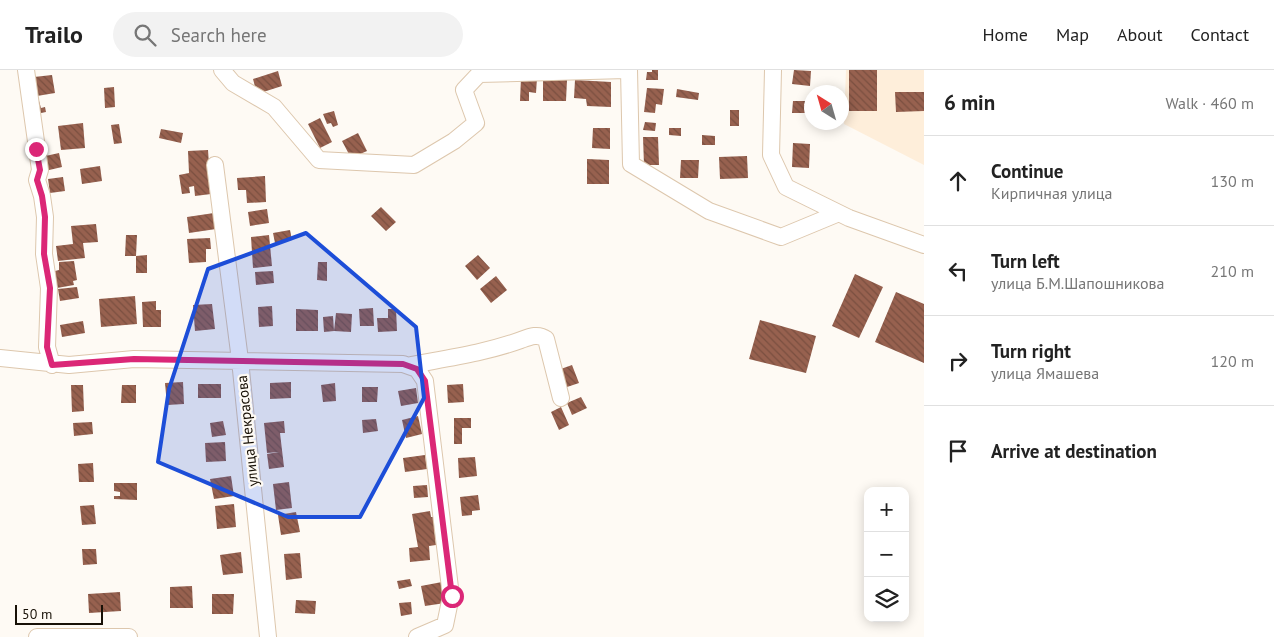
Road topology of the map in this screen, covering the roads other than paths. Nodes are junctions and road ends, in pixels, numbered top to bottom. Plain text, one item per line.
1 (26, 70) edge
2 (222, 70) edge
3 (627, 70) edge
4 (773, 70) edge
5 (479, 72) edge
6 (216, 165) dead end
7 (839, 213) junction
8 (924, 245) edge
9 (0, 358) edge
10 (240, 360) junction
11 (52, 365) junction
12 (411, 366) junction
13 (561, 398) dead end
14 (37, 637) edge
15 (105, 637) edge
16 (129, 637) edge
17 (268, 637) edge
18 (417, 637) edge
19 (422, 637) edge

1 - 11 street
2 - 5 street
3 - 5 street
3 - 7 street
4 - 7 street
6 - 10 street, улица Некрасова
7 - 8 street
9 - 11 street
10 - 11 street
10 - 12 street
10 - 17 street, улица Некрасова
12 - 13 street
12 - 18 street
14 - 15 street
15 - 16 street
18 - 19 street

